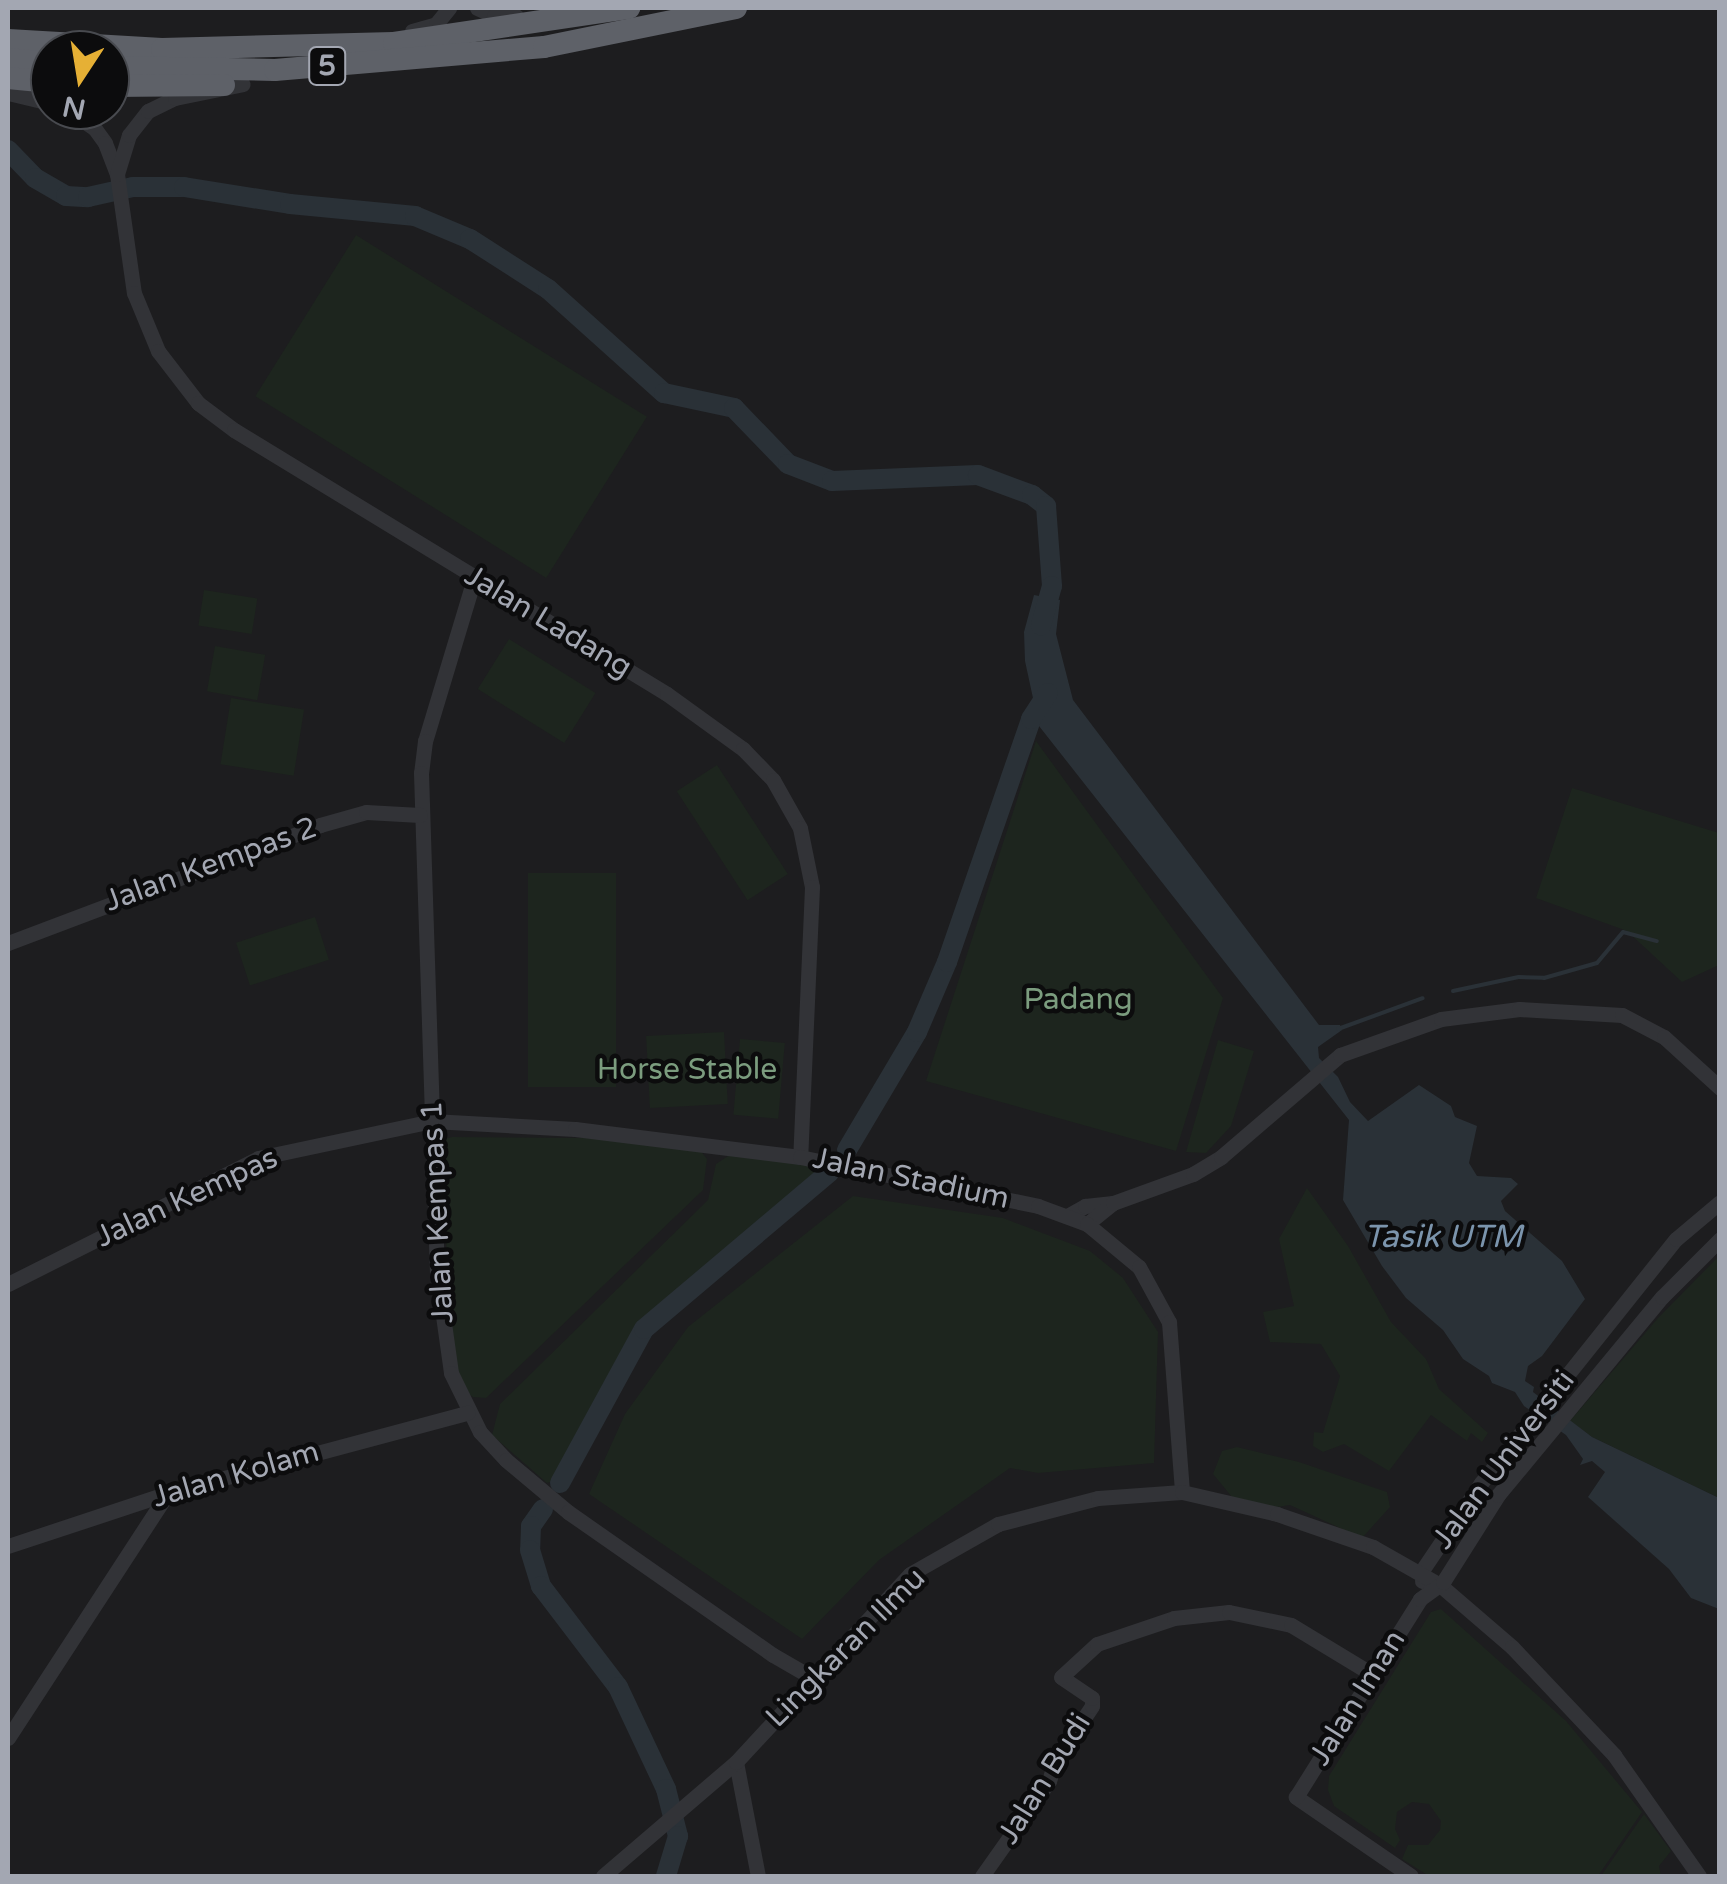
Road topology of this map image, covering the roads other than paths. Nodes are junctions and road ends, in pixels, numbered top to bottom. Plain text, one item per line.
1 (449, 8) edge
2 (478, 8) edge
3 (588, 8) edge
4 (630, 8) edge
5 (736, 8) edge
6 (8, 40) edge
7 (309, 47) junction
8 (544, 47) junction
9 (130, 67) edge
10 (243, 84) junction
11 (130, 86) edge
12 (96, 130) edge
13 (117, 180) junction
14 (474, 579) junction
15 (420, 815) junction
16 (8, 942) edge
17 (1720, 1088) edge
18 (432, 1121) junction
19 (800, 1157) junction
20 (1720, 1202) edge
21 (1112, 1203) junction
22 (1068, 1216) junction
23 (1087, 1224) junction
24 (1720, 1239) edge
25 (8, 1284) edge
26 (468, 1413) junction
27 (1182, 1492) junction
28 (168, 1493) junction
29 (8, 1546) edge
30 (1422, 1575) junction
31 (1440, 1585) junction
32 (1420, 1599) junction
33 (1372, 1674) junction
34 (812, 1677) junction
35 (8, 1738) edge
36 (736, 1762) junction
37 (603, 1876) edge
38 (758, 1876) edge
39 (982, 1876) edge
40 (1411, 1876) edge
41 (1699, 1876) edge

1 - 7 street
2 - 3 street
4 - 7 highway, 5
5 - 8 highway, 5
6 - 7 highway, 5
8 - 9 highway, 5
8 - 10 highway
10 - 11 highway
10 - 13 street, Jalan Ladang
12 - 13 street, Jalan Ladang
13 - 14 street, Jalan Ladang
14 - 15 street, Jalan Kempas 1
14 - 19 street, Jalan Ladang
15 - 16 street, Jalan Kempas 2
15 - 18 street, Jalan Kempas 1
17 - 21 street
18 - 19 street, Jalan Stadium
18 - 25 street, Jalan Kempas
18 - 26 street, Jalan Kempas 1
19 - 22 street, Jalan Stadium
20 - 30 street, Jalan Universiti
21 - 22 street
21 - 23 street
22 - 23 street, Jalan Stadium
23 - 27 street, Jalan Stadium
24 - 31 street, Jalan Universiti
26 - 28 street, Jalan Kolam
26 - 34 street, Jalan Kempas 1
27 - 30 street, Lingkaran Ilmu
27 - 34 street, Lingkaran Ilmu
28 - 29 street, Jalan Kolam
28 - 35 street
30 - 31 street, Lingkaran Ilmu
30 - 32 street, Jalan Universiti
31 - 32 street, Jalan Universiti
31 - 41 street, Lingkaran Ilmu
32 - 33 street, Jalan Iman
33 - 39 street, Jalan Budi
33 - 40 street, Jalan Iman
34 - 36 street, Lingkaran Ilmu
36 - 37 street, Lingkaran Ilmu
36 - 38 street

